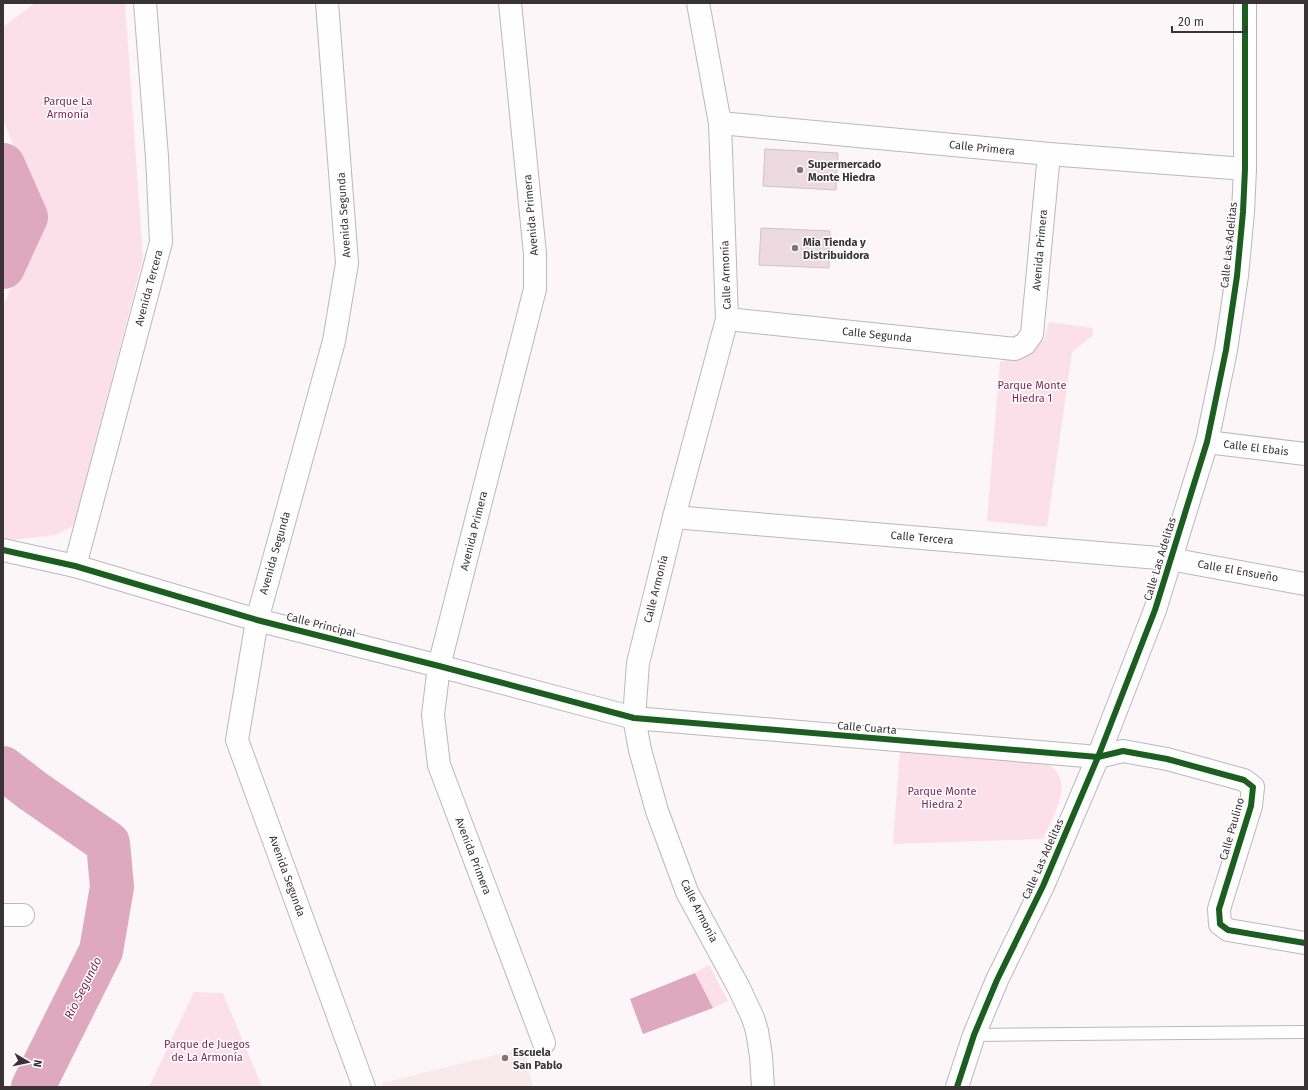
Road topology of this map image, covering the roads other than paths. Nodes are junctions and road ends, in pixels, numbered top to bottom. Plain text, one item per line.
1 (145, 3) edge
2 (327, 3) edge
3 (510, 3) edge
4 (698, 3) edge
5 (1245, 3) edge
6 (720, 122) junction
7 (1049, 154) junction
8 (1245, 169) junction
9 (728, 319) junction
10 (1025, 344) joint
11 (1206, 442) junction
12 (1305, 454) edge
13 (674, 517) junction
14 (3, 550) edge
15 (1170, 559) junction
16 (75, 566) junction
17 (1305, 584) edge
18 (257, 620) junction
19 (439, 666) junction
20 (634, 718) junction
21 (1098, 757) junction
22 (1305, 944) edge
23 (1305, 1032) edge
24 (974, 1035) junction
25 (544, 1043) dead end
26 (364, 1087) edge
27 (763, 1087) edge
28 (957, 1087) edge

1 - 16 street, Avenida Tercera
2 - 18 street, Avenida Segunda
3 - 19 street, Avenida Primera
4 - 6 street, Calle Armonía
5 - 8 street, Calle Las Adelitas
6 - 7 street, Calle Primera
6 - 9 street, Calle Armonía
7 - 8 street, Calle Primera
7 - 10 street, Avenida Primera
8 - 11 street, Calle Las Adelitas
9 - 10 street, Calle Segunda
9 - 13 street, Calle Armonía
11 - 12 street, Calle El Ebais
11 - 15 street, Calle Las Adelitas
13 - 15 street, Calle Tercera
13 - 20 street, Calle Armonía
14 - 16 street, Calle Principal
15 - 17 street, Calle El Ensueño
15 - 21 street, Calle Las Adelitas
16 - 18 street, Calle Principal
18 - 19 street, Calle Principal
18 - 26 street, Avenida Segunda
19 - 20 street, Calle Principal
19 - 25 street, Avenida Primera
20 - 21 street, Calle Cuarta
20 - 27 street, Calle Armonía
21 - 22 street, Calle Paulino
21 - 24 street, Calle Las Adelitas
23 - 24 lane
24 - 28 street, Calle Las Adelitas

